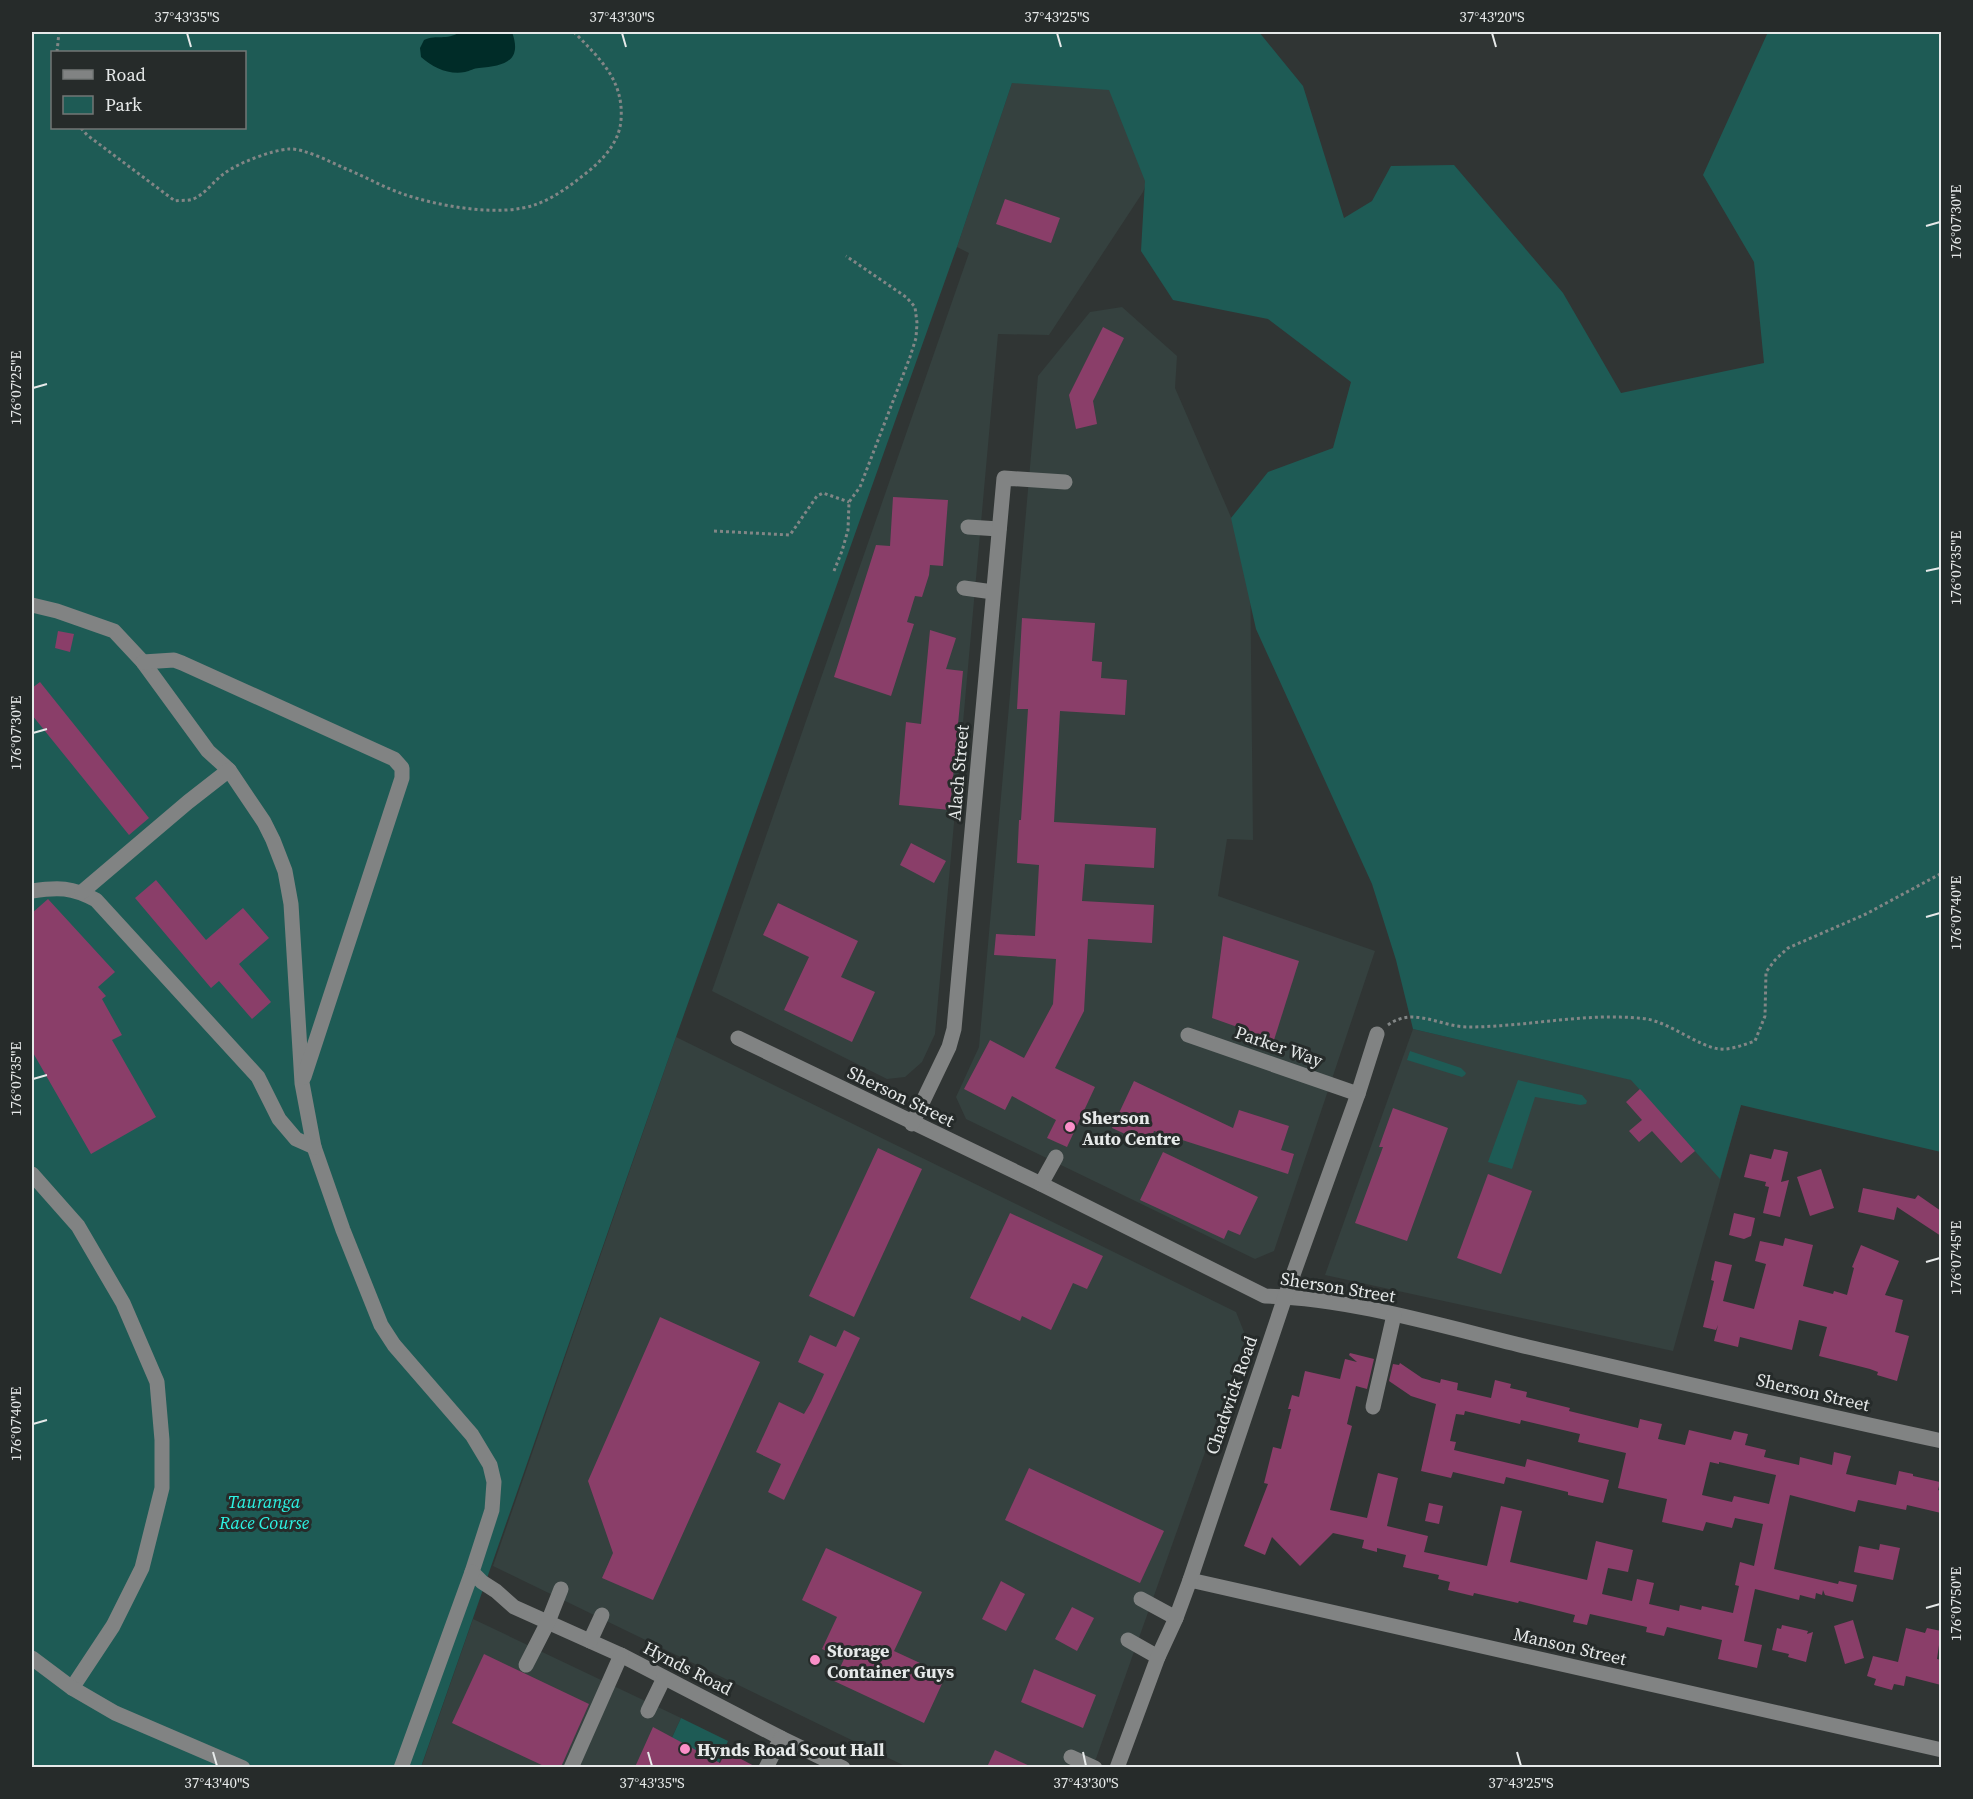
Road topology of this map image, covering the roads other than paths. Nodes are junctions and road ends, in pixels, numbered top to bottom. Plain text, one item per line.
1 (1065, 482) dead end
2 (968, 527) dead end
3 (999, 529) junction
4 (964, 588) dead end
5 (993, 592) junction
6 (32, 605) edge
7 (143, 662) junction
8 (229, 770) junction
9 (32, 891) edge
10 (82, 892) junction
11 (1377, 1034) road end
12 (1188, 1035) dead end
13 (738, 1038) dead end
14 (302, 1083) junction
15 (1358, 1094) junction
16 (912, 1124) junction
17 (314, 1147) junction
18 (1056, 1157) dead end
19 (32, 1174) edge
20 (1041, 1184) junction
21 (1285, 1297) junction
22 (1394, 1315) junction
23 (1373, 1407) dead end
24 (1941, 1441) edge
25 (472, 1572) junction
26 (1190, 1580) junction
27 (561, 1589) dead end
28 (1141, 1599) dead end
29 (602, 1616) dead end
30 (1176, 1618) junction
31 (548, 1622) junction
32 (1128, 1640) dead end
33 (590, 1641) junction
34 (621, 1655) junction
35 (1158, 1657) junction
36 (32, 1658) edge
37 (526, 1665) dead end
38 (664, 1678) junction
39 (72, 1688) junction
40 (648, 1711) dead end
41 (781, 1738) junction
42 (1941, 1750) edge
43 (1071, 1757) dead end
44 (243, 1767) edge
45 (401, 1767) edge
46 (571, 1767) edge
47 (766, 1767) edge
48 (843, 1767) edge
49 (1095, 1767) edge
50 (1117, 1767) edge

1 - 3 street, Alach Street
2 - 3 street
3 - 5 street, Alach Street
4 - 5 street
5 - 16 street, Alach Street
6 - 7 street
7 - 8 street
7 - 14 street
8 - 10 street
8 - 14 street
9 - 10 street
10 - 17 street
11 - 15 street, Chadwick Road
12 - 15 street, Parker Way
13 - 16 street, Sherson Street
14 - 17 street
15 - 21 street, Chadwick Road
16 - 20 street, Sherson Street
17 - 25 street
18 - 20 street
19 - 39 street
20 - 21 street, Sherson Street
21 - 22 street, Sherson Street
21 - 26 street, Chadwick Road
22 - 23 street
22 - 24 street, Sherson Street
25 - 31 street, Hynds Road
25 - 45 street
26 - 30 street, Chadwick Road
26 - 42 street, Manson Street
27 - 31 street
28 - 30 street
29 - 33 street
30 - 35 street, Chadwick Road
31 - 33 street, Hynds Road
31 - 37 street
32 - 35 street
33 - 34 street, Hynds Road
34 - 38 street, Hynds Road
34 - 46 street
35 - 50 street, Chadwick Road
36 - 39 street
38 - 40 street
38 - 41 street, Hynds Road
39 - 44 street
41 - 47 street
41 - 48 street, Hynds Road
43 - 49 street

